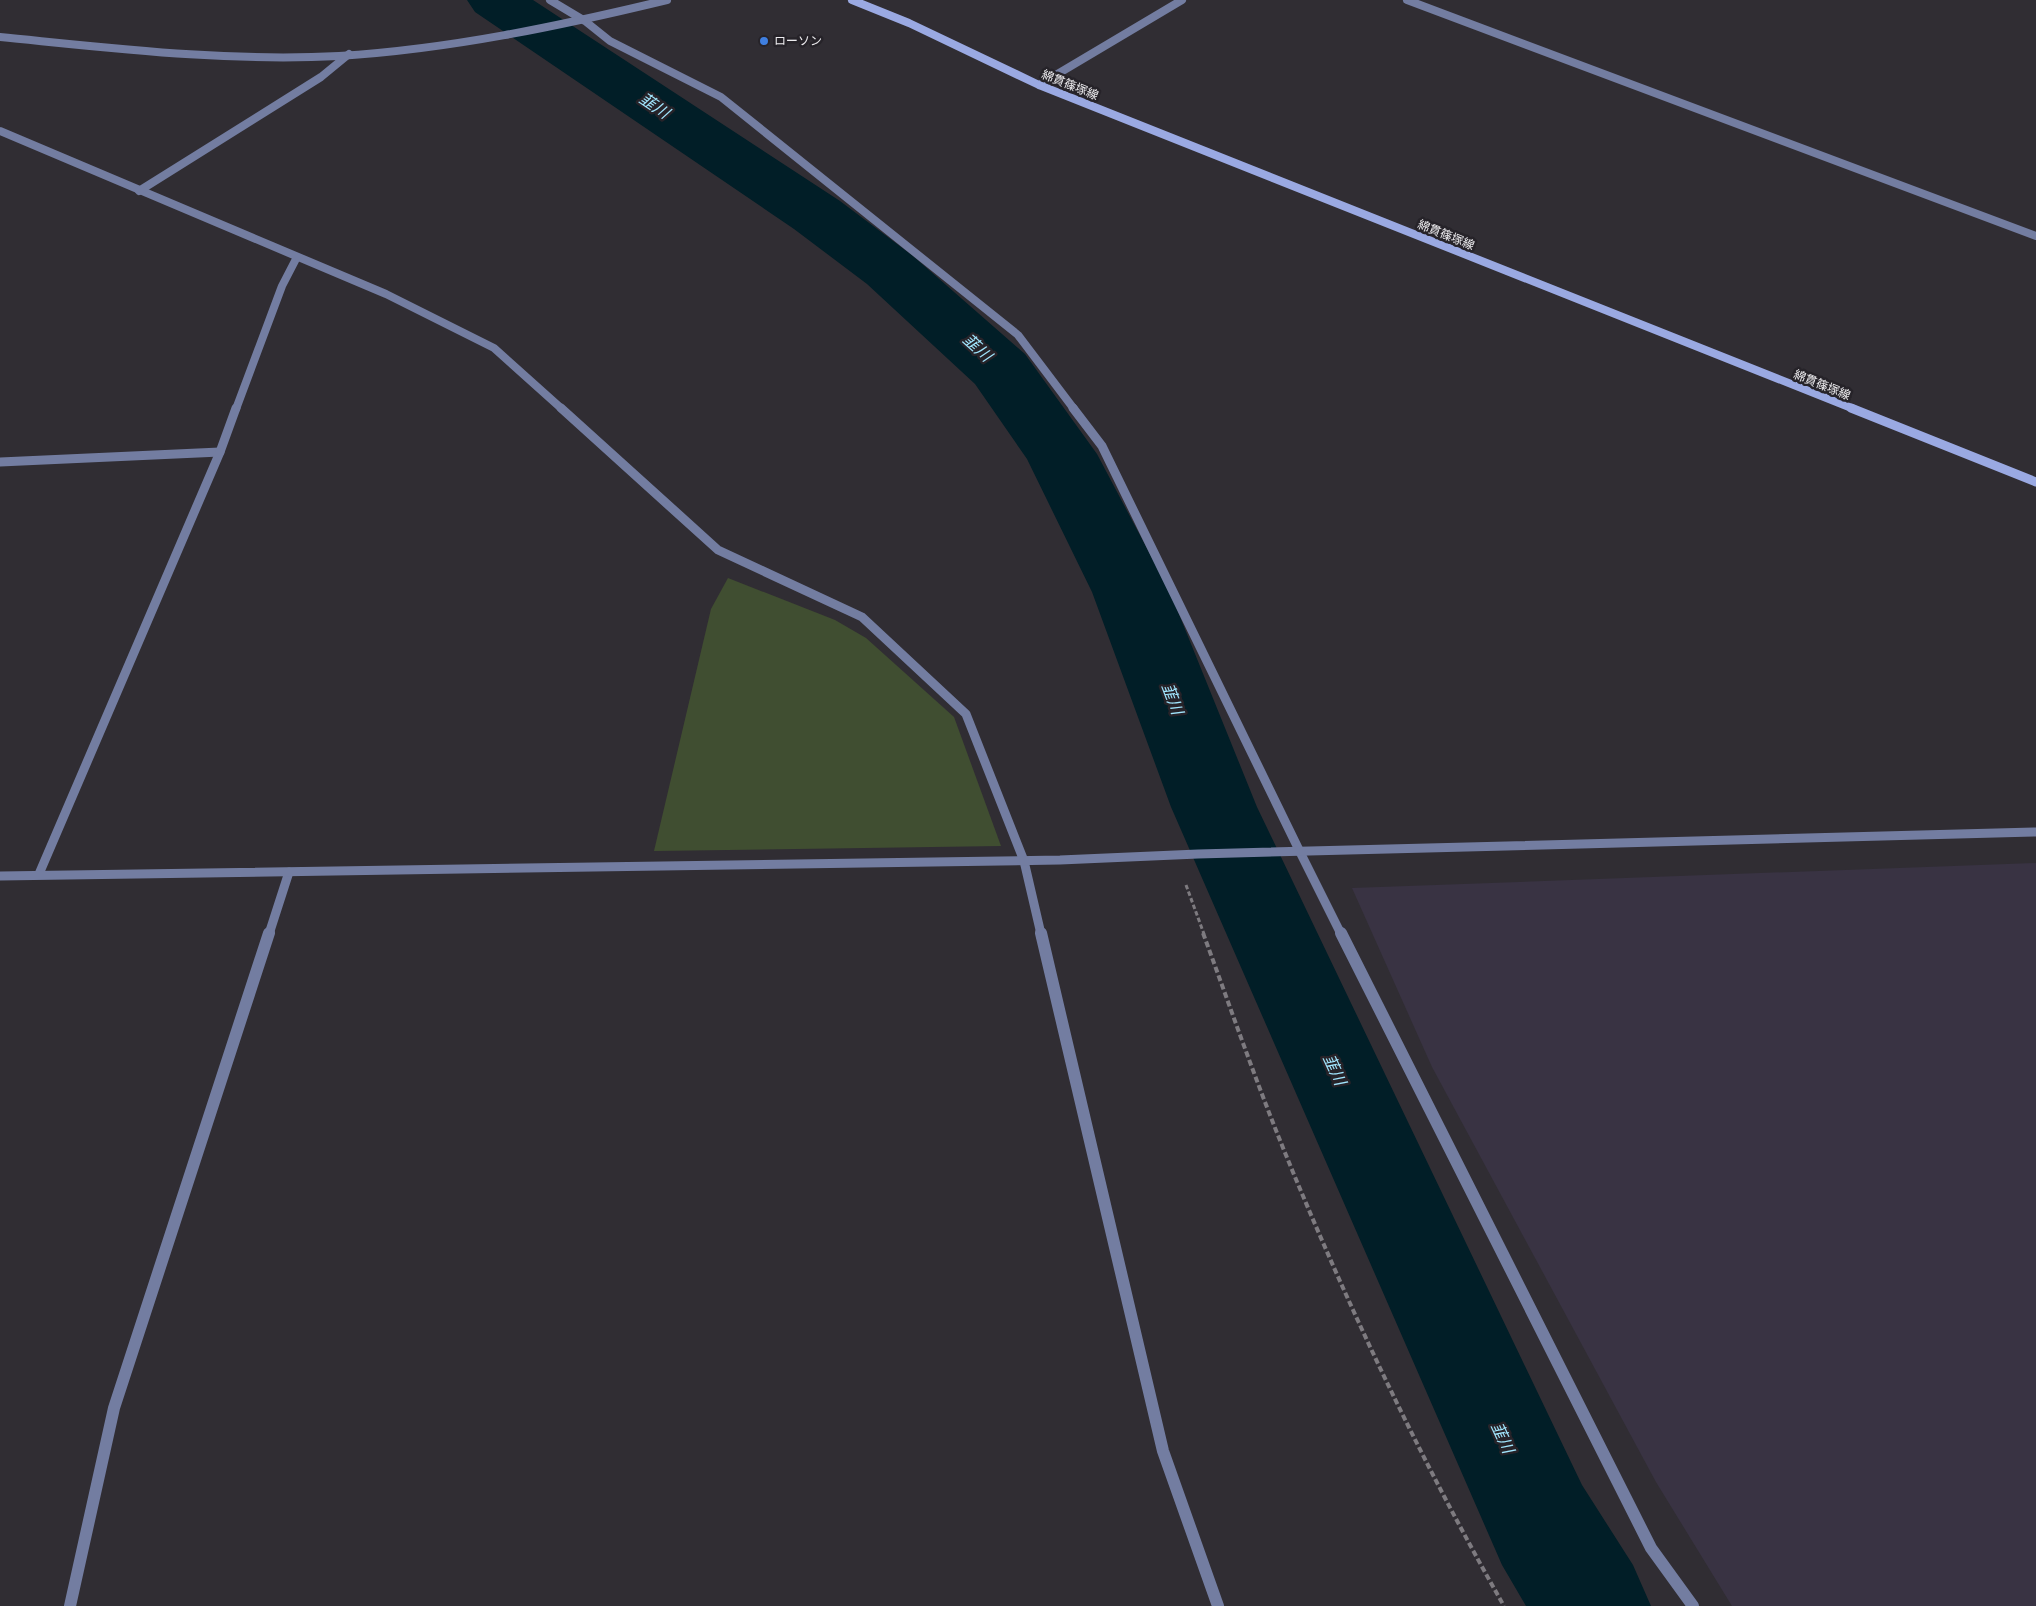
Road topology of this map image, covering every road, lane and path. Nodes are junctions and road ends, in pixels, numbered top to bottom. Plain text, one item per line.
1 (550, 0) edge
2 (667, 0) edge
3 (852, 0) edge
4 (1182, 0) edge
5 (1407, 0) edge
6 (581, 22) junction
7 (0, 37) edge
8 (349, 54) junction
9 (1040, 85) junction
10 (0, 130) edge
11 (139, 191) junction
12 (2036, 236) edge
13 (297, 257) junction
14 (220, 452) junction
15 (0, 462) edge
16 (2036, 482) edge
17 (2036, 832) edge
18 (1300, 852) junction
19 (1174, 854) junction
20 (1024, 861) junction
21 (289, 872) junction
22 (39, 874) junction
23 (0, 876) edge
24 (70, 1606) edge
25 (1218, 1606) edge
26 (1504, 1606) edge
27 (1693, 1606) edge

1 - 6 street
2 - 6 street
3 - 9 main road, 綿貫篠塚線
4 - 9 street
5 - 12 street
6 - 8 street
6 - 18 street
7 - 8 street
8 - 11 street
9 - 16 main road, 綿貫篠塚線
10 - 11 street
11 - 13 street
13 - 14 street
13 - 20 street
14 - 15 street
14 - 22 street
17 - 18 street
18 - 19 street
18 - 27 street
19 - 20 street
19 - 26 path
20 - 21 street
20 - 25 street
21 - 22 street
21 - 24 street
22 - 23 street

